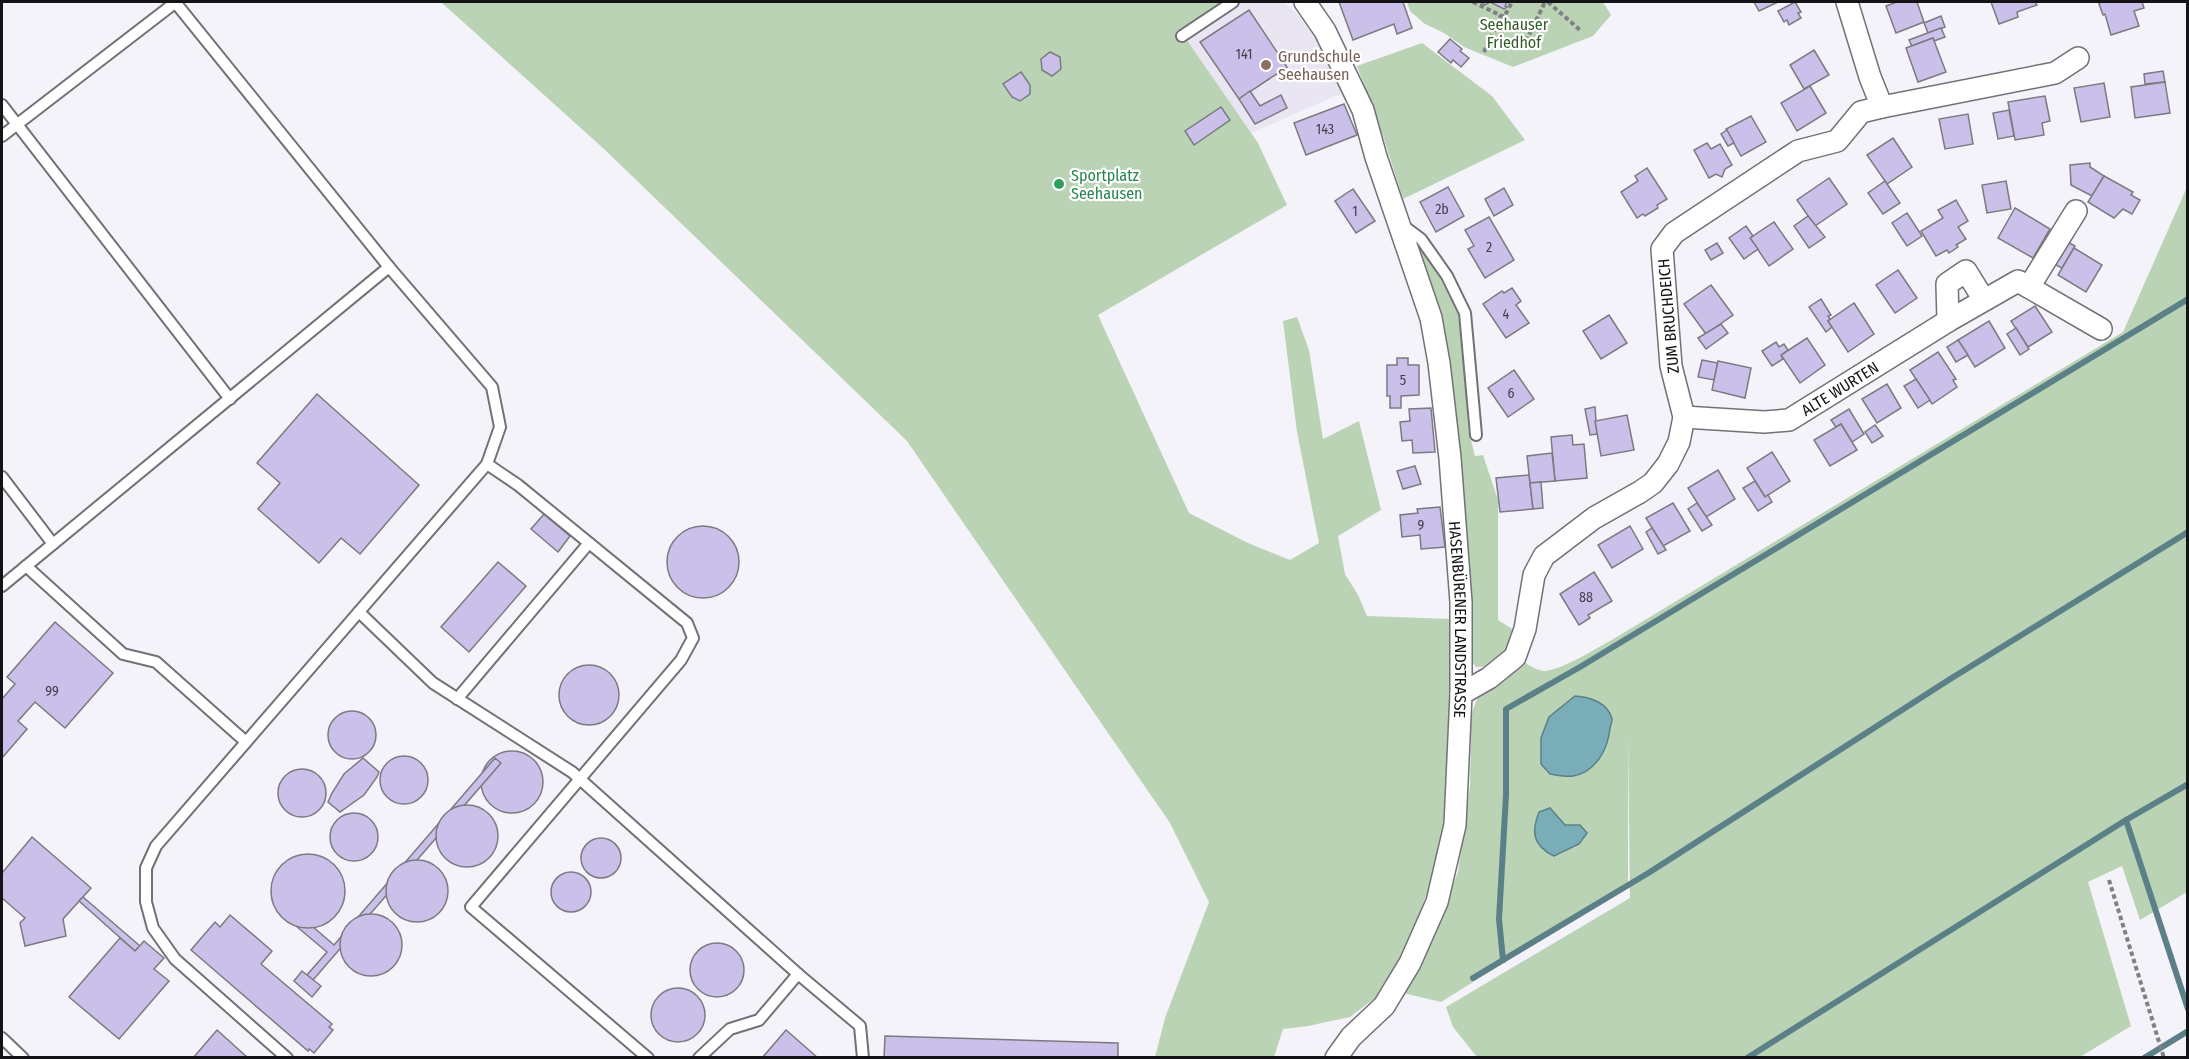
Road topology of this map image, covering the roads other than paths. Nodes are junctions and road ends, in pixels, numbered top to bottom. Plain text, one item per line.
1 (176, 2) edge
2 (1233, 2) edge
3 (1305, 2) edge
4 (1847, 2) edge
5 (1182, 36) dead end
6 (2078, 58) dead end
7 (2, 105) edge
8 (1882, 107) junction
9 (17, 123) junction
10 (2, 136) edge
11 (2076, 212) dead end
12 (1397, 221) junction
13 (389, 267) junction
14 (2029, 287) junction
15 (1984, 300) junction
16 (1948, 321) junction
17 (2101, 329) dead end
18 (230, 399) junction
19 (1684, 417) junction
20 (1476, 435) dead end
21 (487, 464) junction
22 (2, 477) edge
23 (590, 543) junction
24 (53, 544) junction
25 (26, 566) junction
26 (2, 586) edge
27 (359, 612) junction
28 (1461, 694) junction
29 (457, 699) junction
30 (246, 742) junction
31 (579, 779) junction
32 (798, 974) junction
33 (2, 1038) edge
34 (23, 1058) edge
35 (287, 1058) edge
36 (648, 1058) edge
37 (699, 1058) edge
38 (863, 1058) edge
39 (1336, 1058) edge

1 - 9 lane
1 - 13 lane
2 - 5 lane
3 - 12 street, HASENBÜRENER LANDSTRASSE
4 - 8 street
6 - 8 street, ZUM BRUCHDEICH
7 - 9 lane
8 - 19 street, ZUM BRUCHDEICH
9 - 10 lane
9 - 18 lane
11 - 14 street
12 - 20 lane
12 - 28 street, HASENBÜRENER LANDSTRASSE
13 - 18 lane
13 - 21 lane
14 - 15 street, ALTE WURTEN
14 - 17 street
15 - 16 street, ALTE WURTEN
15 - 16 street
16 - 19 street, ALTE WURTEN
18 - 24 lane
19 - 28 street, ZUM BRUCHDEICH
21 - 23 lane
21 - 27 lane
22 - 24 lane
23 - 29 lane
23 - 31 lane
24 - 25 lane
25 - 26 lane
25 - 30 lane
27 - 29 lane
27 - 30 lane
28 - 39 street, HASENBÜRENER LANDSTRASSE
29 - 31 lane
30 - 35 lane
31 - 32 lane
31 - 36 lane
32 - 37 lane
32 - 38 lane
33 - 34 lane

